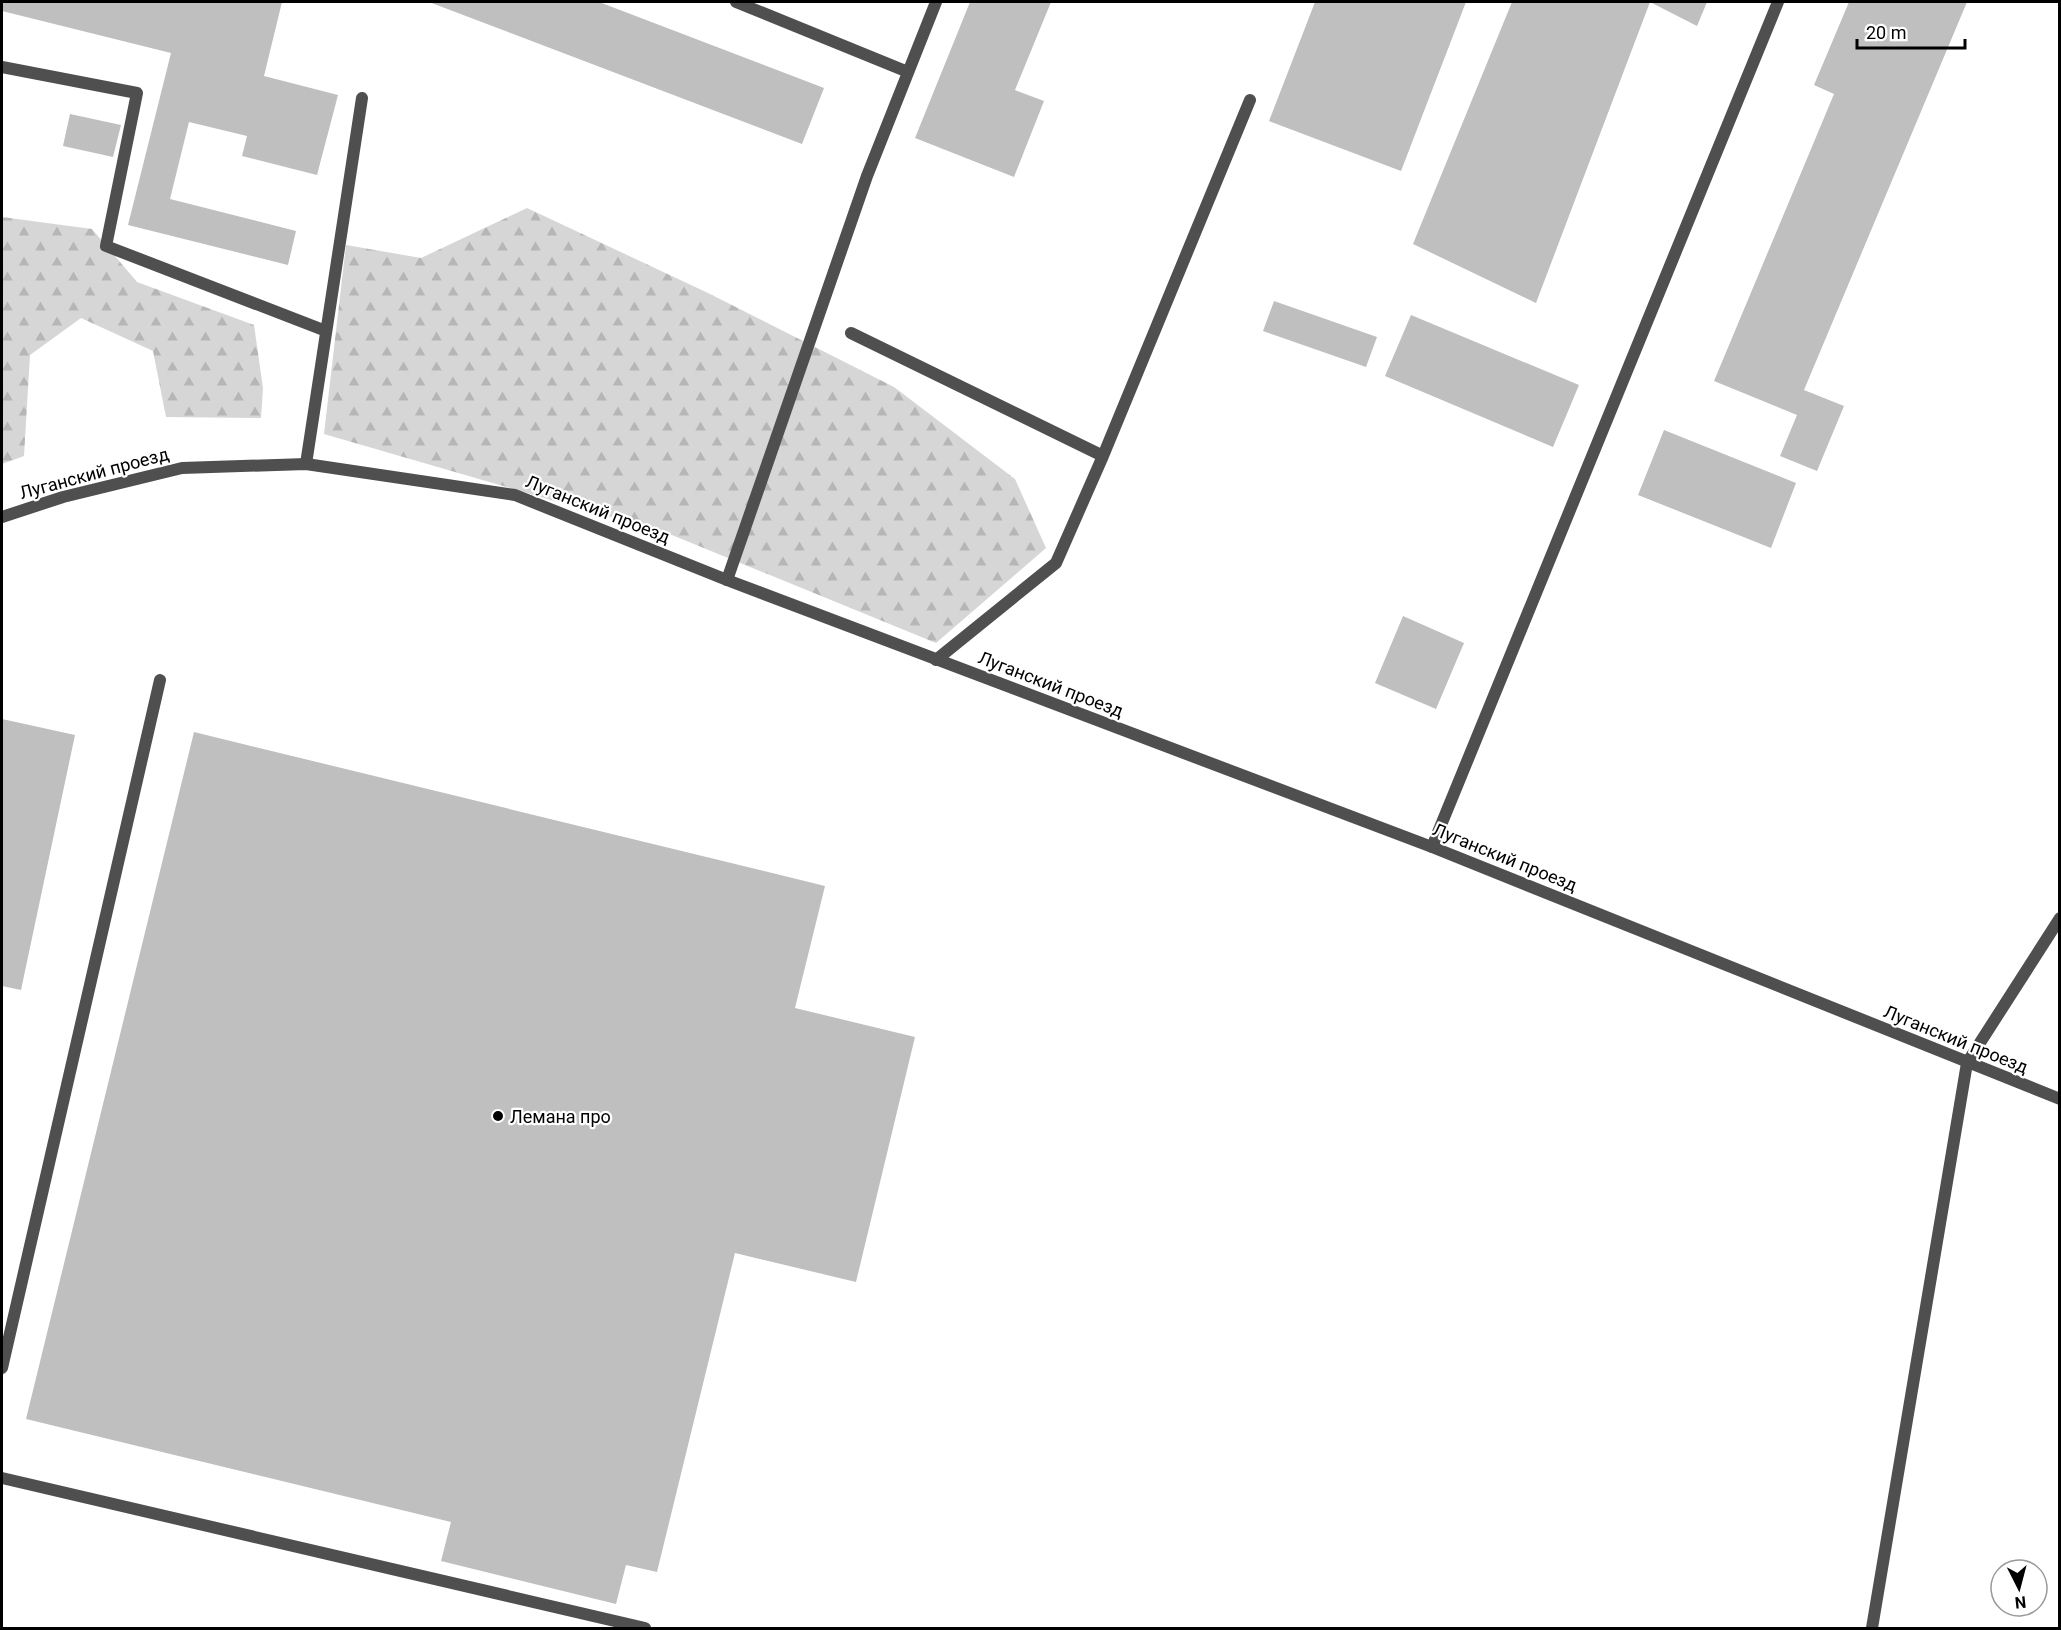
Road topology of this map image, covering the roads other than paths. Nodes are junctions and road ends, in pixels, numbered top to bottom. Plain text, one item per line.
1 (736, 2) edge
2 (936, 2) edge
3 (1778, 2) edge
4 (2, 67) edge
5 (908, 72) junction
6 (362, 98) dead end
7 (1250, 100) dead end
8 (326, 332) junction
9 (851, 333) dead end
10 (1103, 456) junction
11 (306, 464) junction
12 (2, 517) edge
13 (727, 580) junction
14 (936, 660) junction
15 (160, 680) dead end
16 (1432, 847) junction
17 (2060, 918) edge
18 (1967, 1064) junction
19 (2060, 1099) edge
20 (2, 1368) edge
21 (2, 1478) edge
22 (645, 1629) edge
23 (1872, 1629) edge

1 - 5 street
2 - 5 street
3 - 16 street
4 - 8 street
5 - 13 street
6 - 8 street
7 - 10 street
8 - 11 street
9 - 10 street
10 - 14 street
11 - 12 street, Луганский проезд
11 - 13 street, Луганский проезд
13 - 14 street, Луганский проезд
14 - 16 street, Луганский проезд
15 - 20 street
16 - 18 street, Луганский проезд
17 - 18 street
18 - 19 street, Луганский проезд
18 - 23 street
21 - 22 street

